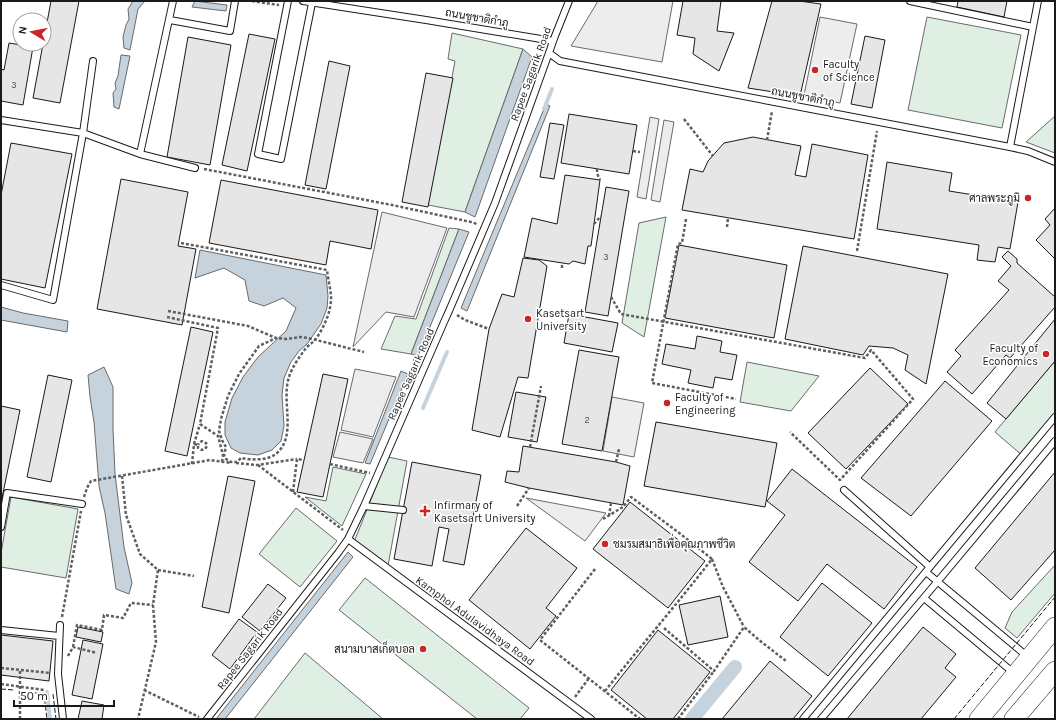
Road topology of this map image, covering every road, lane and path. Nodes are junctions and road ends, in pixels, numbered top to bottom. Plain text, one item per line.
1 (173, 1) edge
2 (235, 1) edge
3 (288, 1) edge
4 (303, 1) edge
5 (569, 1) edge
6 (910, 1) edge
7 (1038, 1) edge
8 (312, 3) junction
9 (170, 20) junction
10 (1033, 27) junction
11 (553, 41) junction
12 (549, 53) junction
13 (93, 61) dead end
14 (772, 111) dead end
15 (684, 119) dead end
16 (1, 120) edge
17 (877, 131) dead end
18 (83, 133) junction
19 (767, 140) dead end
20 (1010, 147) junction
21 (633, 151) dead end
22 (640, 152) dead end
23 (140, 154) junction
24 (713, 156) dead end
25 (1055, 162) edge
26 (195, 168) joint
27 (597, 169) dead end
28 (600, 180) dead end
29 (601, 216) dead end
30 (728, 218) dead end
31 (686, 219) dead end
32 (471, 222) dead end
33 (594, 224) dead end
34 (727, 227) dead end
35 (181, 243) dead end
36 (857, 251) dead end
37 (562, 263) dead end
38 (562, 268) dead end
39 (1, 285) edge
40 (611, 297) dead end
41 (168, 311) dead end
42 (448, 311) junction
43 (167, 317) dead end
44 (664, 321) junction
45 (489, 329) dead end
46 (276, 338) junction
47 (315, 340) junction
48 (364, 352) dead end
49 (541, 386) dead end
50 (736, 399) dead end
51 (1055, 417) edge
52 (200, 424) junction
53 (790, 432) dead end
54 (1055, 441) edge
55 (194, 444) junction
56 (198, 445) dead end
57 (530, 447) dead end
58 (619, 449) dead end
59 (297, 459) junction
60 (304, 460) dead end
61 (222, 462) junction
62 (616, 462) dead end
63 (192, 464) junction
64 (330, 464) dead end
65 (257, 465) junction
66 (371, 473) dead end
67 (120, 476) junction
68 (529, 488) dead end
69 (844, 490) dead end
70 (293, 492) junction
71 (611, 503) dead end
72 (82, 504) junction
73 (364, 506) junction
74 (517, 506) dead end
75 (403, 510) dead end
76 (609, 516) junction
77 (603, 519) dead end
78 (1, 526) edge
79 (344, 530) dead end
80 (348, 539) junction
81 (712, 559) junction
82 (595, 569) dead end
83 (928, 569) junction
84 (158, 570) junction
85 (194, 576) dead end
86 (938, 581) junction
87 (924, 598) junction
88 (153, 605) junction
89 (60, 625) joint
90 (744, 627) junction
91 (1055, 627) edge
92 (664, 628) dead end
93 (1, 630) edge
94 (60, 636) junction
95 (73, 647) junction
96 (97, 653) dead end
97 (1029, 658) junction
98 (786, 661) dead end
99 (1, 668) edge
100 (20, 670) junction
101 (714, 671) junction
102 (1055, 671) edge
103 (58, 674) junction
104 (1016, 675) junction
105 (589, 678) junction
106 (1, 684) edge
107 (20, 686) junction
108 (44, 690) dead end
109 (144, 690) junction
110 (605, 691) junction
111 (570, 704) junction
112 (204, 718) edge
113 (20, 719) edge
114 (63, 719) edge
115 (138, 719) edge
116 (591, 719) edge
117 (640, 719) edge
118 (678, 719) edge
119 (803, 719) edge
120 (821, 719) edge
121 (979, 719) edge
122 (1014, 719) edge

1 - 9 lane
2 - 9 lane
3 - 8 lane
4 - 8 lane, ถนนชูชาติกำภู
5 - 11 lane, Rapee Sagarik Road
6 - 10 lane
7 - 10 lane
8 - 11 lane, ถนนชูชาติกำภู
9 - 23 lane
10 - 20 lane
11 - 12 lane, Rapee Sagarik Road
12 - 20 lane, ถนนชูชาติกำภู
12 - 42 lane, Rapee Sagarik Road
13 - 18 lane
14 - 19 path
15 - 24 path
16 - 18 lane
17 - 36 path
18 - 23 lane
18 - 39 lane
20 - 25 lane, ถนนชูชาติกำภู
21 - 22 path
23 - 26 lane
26 - 32 path
27 - 28 path
29 - 33 path
30 - 34 path
31 - 44 path
35 - 47 path
37 - 38 path
40 - 44 path
41 - 46 path
42 - 45 path
42 - 73 lane, Rapee Sagarik Road
43 - 52 path
44 - 50 path
44 - 53 path
46 - 47 path
46 - 47 path
47 - 48 path
49 - 57 path
51 - 83 lane
52 - 55 path
52 - 61 path
54 - 86 lane
55 - 56 path
55 - 63 path
58 - 62 path
59 - 60 path
59 - 65 path
59 - 70 path
61 - 63 path
61 - 65 path
63 - 67 path
64 - 66 path
65 - 70 path
67 - 72 path
67 - 84 path
68 - 74 path
69 - 83 lane
70 - 79 path
71 - 76 path
72 - 78 lane
72 - 89 path
73 - 75 lane
73 - 80 lane, Rapee Sagarik Road
76 - 77 path
76 - 81 path
80 - 111 lane, Kamphol Adulavidhaya Road
80 - 112 lane, Rapee Sagarik Road
81 - 90 path
81 - 110 path
82 - 105 path
83 - 86 lane
83 - 119 lane
84 - 85 path
84 - 88 path
86 - 87 lane
86 - 97 lane
87 - 104 lane
87 - 120 lane
88 - 95 path
88 - 109 path
89 - 94 lane
90 - 98 path
90 - 101 path
91 - 97 main road
92 - 101 path
93 - 94 lane
94 - 103 lane
95 - 96 path
95 - 103 path
97 - 104 main road
99 - 100 path
100 - 103 path
100 - 107 path
101 - 118 path
102 - 122 main road
103 - 114 lane
104 - 121 main road
105 - 110 path
105 - 111 path
106 - 107 path
107 - 108 path
107 - 113 path
109 - 112 path
109 - 115 path
110 - 117 path
111 - 116 lane, Kamphol Adulavidhaya Road

